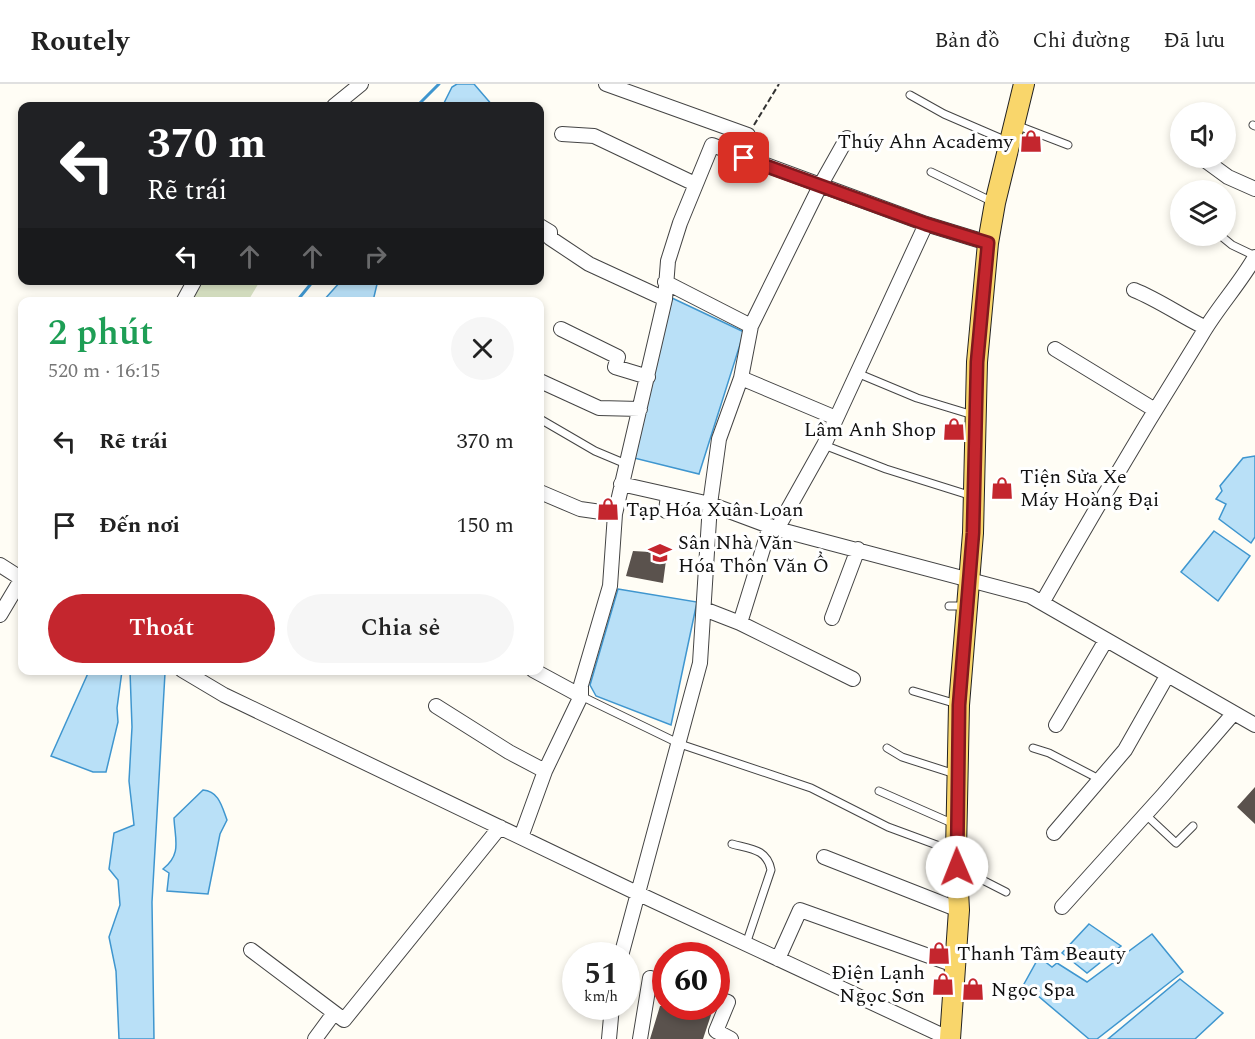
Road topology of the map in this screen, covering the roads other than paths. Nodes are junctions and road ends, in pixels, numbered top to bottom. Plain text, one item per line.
1 (361, 84) edge
2 (606, 84) edge
3 (1024, 84) edge
4 (910, 95) dead end
5 (339, 102) edge
6 (1011, 133) junction
7 (562, 134) dead end
8 (846, 138) dead end
9 (1068, 145) dead end
10 (744, 158) junction
11 (1216, 168) edge
12 (931, 172) dead end
13 (695, 184) junction
14 (820, 186) junction
15 (1255, 189) edge
16 (995, 203) junction
17 (926, 224) junction
18 (544, 228) edge
19 (988, 243) junction
20 (1234, 246) edge
21 (1255, 257) edge
22 (665, 282) junction
23 (1134, 290) dead end
24 (665, 299) junction
25 (751, 326) junction
26 (1206, 327) junction
27 (561, 329) dead end
28 (1055, 350) dead end
29 (857, 373) junction
30 (648, 377) junction
31 (741, 378) junction
32 (544, 383) edge
33 (640, 409) junction
34 (1155, 410) junction
35 (975, 416) junction
36 (836, 418) junction
37 (544, 421) edge
38 (824, 445) junction
39 (626, 464) junction
40 (621, 484) junction
41 (544, 494) edge
42 (668, 495) junction
43 (975, 497) junction
44 (710, 504) junction
45 (666, 511) dead end
46 (615, 514) junction
47 (774, 528) junction
48 (858, 549) junction
49 (0, 565) edge
50 (18, 576) edge
51 (970, 578) junction
52 (18, 585) edge
53 (1042, 603) junction
54 (704, 609) junction
55 (0, 615) edge
56 (832, 618) dead end
57 (740, 623) junction
58 (1106, 640) junction
59 (190, 675) edge
60 (541, 675) edge
61 (1167, 676) junction
62 (853, 679) dead end
63 (913, 691) dead end
64 (580, 696) junction
65 (959, 705) junction
66 (436, 706) dead end
67 (1233, 714) junction
68 (1056, 725) dead end
69 (1255, 725) edge
70 (680, 744) junction
71 (887, 748) dead end
72 (1033, 748) dead end
73 (545, 771) junction
74 (957, 774) junction
75 (1101, 780) junction
76 (879, 790) dead end
77 (1146, 815) junction
78 (956, 825) junction
79 (1193, 826) dead end
80 (501, 827) junction
81 (1054, 833) dead end
82 (521, 837) junction
83 (732, 844) dead end
84 (824, 857) dead end
85 (956, 859) junction
86 (1005, 892) dead end
87 (639, 894) junction
88 (1062, 907) dead end
89 (960, 910) junction
90 (625, 942) edge
91 (746, 944) junction
92 (251, 950) dead end
93 (778, 959) junction
94 (957, 966) junction
95 (652, 979) edge
96 (334, 1013) junction
97 (611, 1020) edge
98 (721, 1020) edge
99 (715, 1035) edge
100 (315, 1039) edge
101 (609, 1039) edge
102 (640, 1039) edge
103 (731, 1039) edge
104 (950, 1039) edge

1 - 5 street
2 - 10 street
3 - 6 main road
4 - 6 lane
6 - 9 lane
6 - 16 main road
7 - 13 street
8 - 14 street
10 - 13 street
10 - 14 street
11 - 15 street
12 - 16 lane
13 - 22 street
14 - 17 street
14 - 25 street
16 - 19 main road
17 - 19 street
17 - 29 street
18 - 24 street
19 - 35 main road
20 - 21 lane
21 - 26 street
22 - 24 street
22 - 25 street
23 - 26 street
24 - 30 street
25 - 31 street
26 - 34 street
27 - 30 street
28 - 34 street
29 - 35 lane
29 - 36 street
30 - 33 street
31 - 36 street
31 - 44 street
32 - 33 street
33 - 39 street
34 - 53 street
35 - 43 main road
36 - 38 street
37 - 39 lane
38 - 43 lane
38 - 47 street
39 - 40 street
40 - 42 street
40 - 46 street
41 - 46 street
42 - 44 street
42 - 45 street
43 - 51 main road
44 - 47 street
44 - 54 street
46 - 64 street
47 - 48 street
47 - 57 street
48 - 51 street
48 - 56 street
49 - 50 street
51 - 53 street
51 - 65 main road
52 - 55 street
53 - 58 street
54 - 57 street
54 - 70 street
57 - 62 street
58 - 61 street
58 - 68 street
59 - 80 street
60 - 64 street
61 - 67 street
61 - 75 street
63 - 65 lane
64 - 70 lane
64 - 73 street
65 - 74 main road
66 - 73 street
67 - 69 street
67 - 77 street
70 - 85 lane
70 - 87 street
71 - 74 lane
72 - 75 lane
73 - 82 street
74 - 78 main road
75 - 81 street
76 - 78 lane
77 - 79 lane
77 - 88 street
78 - 85 main road
80 - 82 street
80 - 96 street
82 - 87 street
83 - 91 lane
84 - 89 street
85 - 86 lane
85 - 89 main road
87 - 90 street
87 - 91 street
89 - 94 main road
91 - 93 street
92 - 96 street
93 - 94 street
93 - 104 street
94 - 104 main road
95 - 102 street
96 - 100 street
97 - 101 street
98 - 99 street
99 - 103 street

